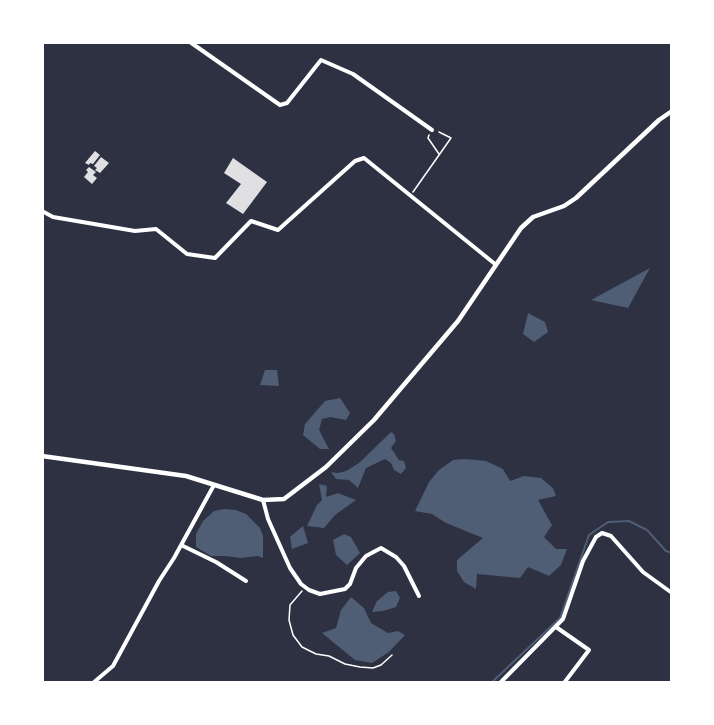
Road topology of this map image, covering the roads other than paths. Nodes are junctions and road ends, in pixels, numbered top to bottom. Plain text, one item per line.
1 (190, 42) edge
2 (672, 111) edge
3 (432, 129) road end
4 (42, 211) edge
5 (495, 264) junction
6 (42, 456) edge
7 (214, 484) junction
8 (263, 500) junction
9 (182, 545) junction
10 (246, 581) dead end
11 (664, 589) junction
12 (672, 593) edge
13 (419, 596) dead end
14 (672, 597) edge
15 (556, 627) junction
16 (93, 683) edge
17 (500, 683) edge
18 (564, 683) edge

1 - 3 street
2 - 5 street
4 - 5 street
5 - 8 street
6 - 7 street
7 - 8 street
7 - 9 street
8 - 13 street
9 - 10 street
9 - 16 street
11 - 12 street
11 - 14 street
11 - 15 street
15 - 17 street
15 - 18 street

